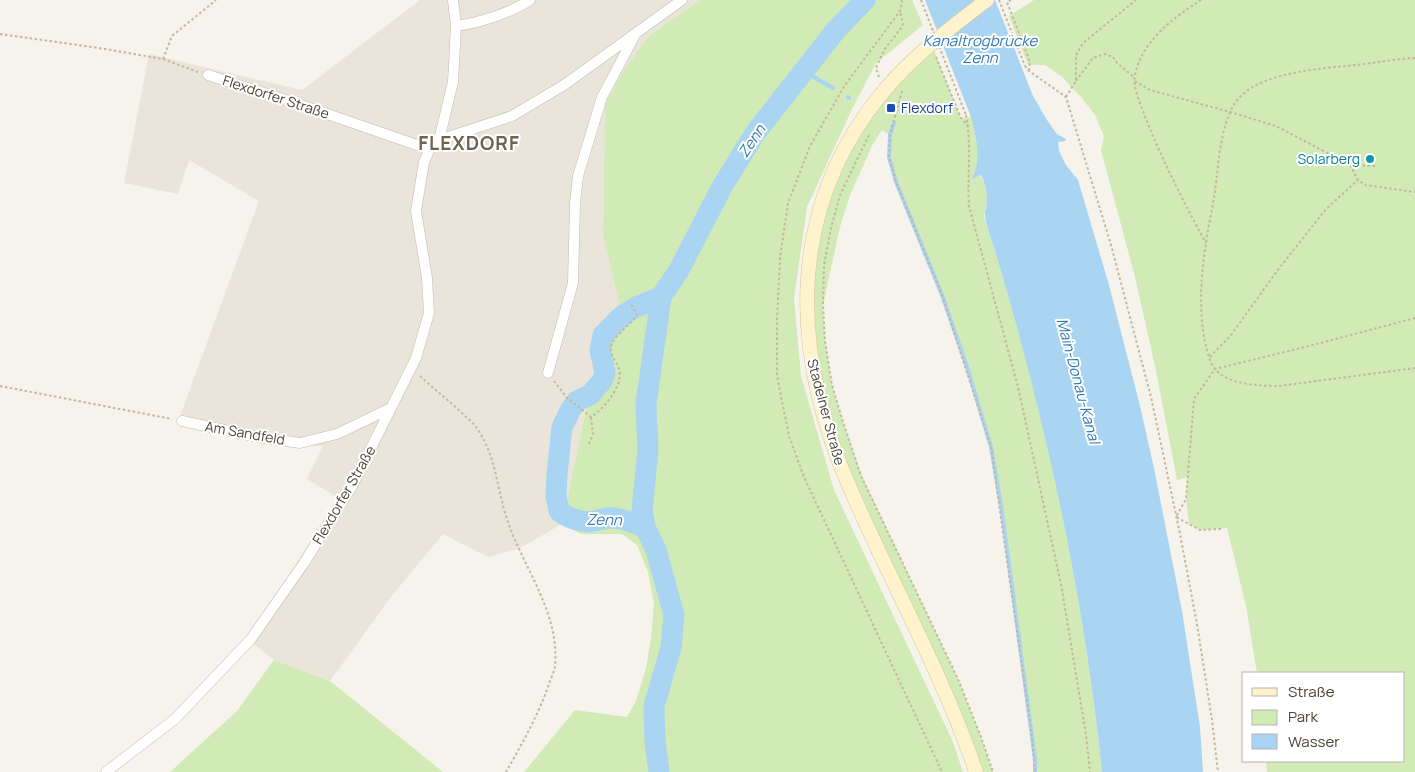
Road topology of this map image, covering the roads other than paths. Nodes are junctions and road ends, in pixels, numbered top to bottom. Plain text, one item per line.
1 (453, 0) edge
2 (530, 0) edge
3 (682, 0) edge
4 (988, 0) edge
5 (456, 26) junction
6 (636, 34) junction
7 (208, 75) road end
8 (439, 140) junction
9 (430, 148) junction
10 (548, 373) road end
11 (391, 408) junction
12 (182, 421) road end
13 (106, 772) edge
14 (976, 772) edge

1 - 5 street
2 - 5 street
3 - 6 street
4 - 14 main road, Stadelner Straße
5 - 8 street
6 - 8 street
6 - 10 street
7 - 9 street, Flexdorfer Straße
8 - 9 street
9 - 11 street, Flexdorfer Straße
11 - 12 street, Am Sandfeld
11 - 13 street, Flexdorfer Straße

